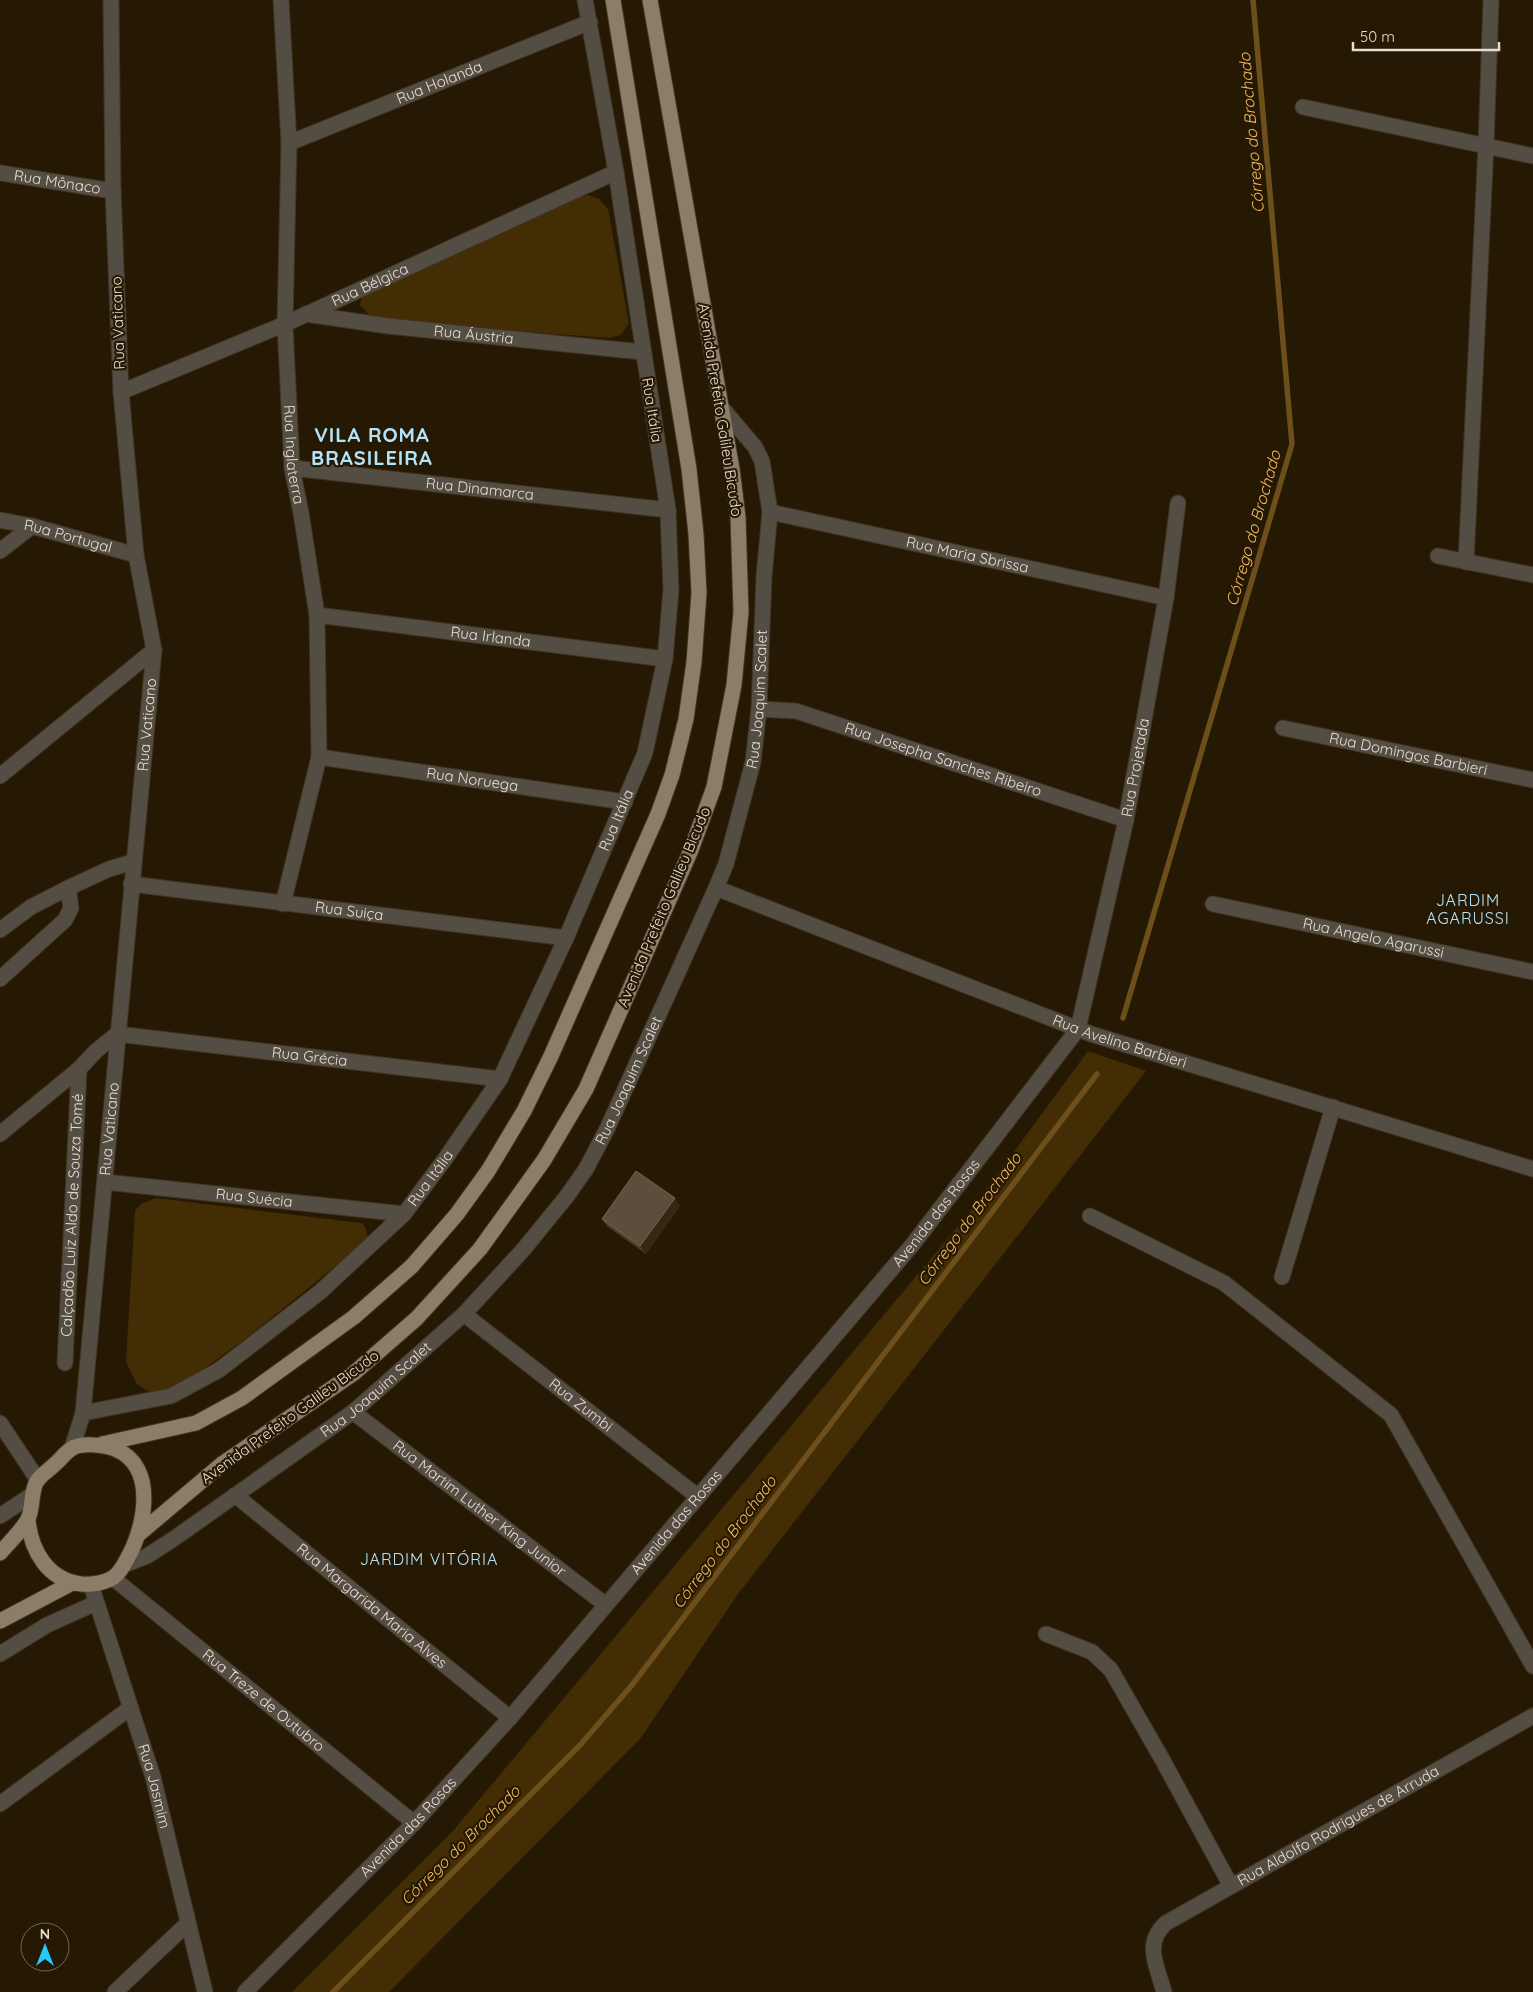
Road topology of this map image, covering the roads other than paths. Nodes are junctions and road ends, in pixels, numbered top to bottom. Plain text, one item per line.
1 (111, 0) edge
2 (281, 0) edge
3 (585, 0) edge
4 (613, 0) edge
5 (650, 0) edge
6 (1491, 0) edge
7 (590, 22) junction
8 (1303, 107) dead end
9 (289, 143) junction
10 (1486, 146) junction
11 (1533, 156) edge
12 (616, 172) junction
13 (0, 173) edge
14 (113, 192) junction
15 (306, 314) junction
16 (285, 324) junction
17 (642, 352) junction
18 (121, 392) junction
19 (722, 408) junction
20 (292, 468) junction
21 (1178, 503) dead end
22 (668, 510) junction
23 (770, 512) junction
24 (0, 520) edge
25 (32, 526) junction
26 (0, 551) edge
27 (136, 555) junction
28 (1438, 556) dead end
29 (1466, 562) junction
30 (1533, 576) edge
31 (1166, 598) junction
32 (317, 615) junction
33 (154, 650) junction
34 (665, 659) junction
35 (759, 708) junction
36 (1283, 728) dead end
37 (319, 757) junction
38 (0, 776) edge
39 (1533, 780) edge
40 (625, 802) junction
41 (1126, 820) junction
42 (134, 862) junction
43 (131, 884) junction
44 (68, 888) junction
45 (716, 888) junction
46 (283, 904) junction
47 (1213, 904) dead end
48 (0, 930) edge
49 (566, 938) junction
50 (1533, 972) edge
51 (0, 979) edge
52 (1078, 1030) junction
53 (117, 1034) junction
54 (79, 1069) junction
55 (500, 1079) junction
56 (1333, 1107) junction
57 (0, 1134) edge
58 (1533, 1169) edge
59 (105, 1182) junction
60 (404, 1214) junction
61 (1090, 1216) dead end
62 (1282, 1277) dead end
63 (464, 1314) junction
64 (65, 1363) dead end
65 (83, 1412) junction
66 (353, 1412) junction
67 (0, 1423) edge
68 (102, 1444) junction
69 (72, 1448) junction
70 (35, 1487) junction
71 (235, 1495) junction
72 (697, 1496) junction
73 (0, 1516) edge
74 (28, 1520) junction
75 (139, 1534) junction
76 (0, 1553) edge
77 (124, 1565) junction
78 (114, 1578) junction
79 (72, 1583) junction
80 (91, 1585) junction
81 (96, 1603) junction
82 (606, 1605) junction
83 (0, 1621) edge
84 (1046, 1634) dead end
85 (0, 1654) edge
86 (1533, 1666) edge
87 (130, 1708) junction
88 (1533, 1716) edge
89 (510, 1718) junction
90 (0, 1804) edge
91 (414, 1823) junction
92 (1231, 1886) junction
93 (188, 1923) junction
94 (115, 1992) edge
95 (205, 1992) edge
96 (245, 1992) edge
97 (1164, 1992) edge

1 - 14 street, Rua Vaticano
2 - 9 street, Rua Inglaterra
3 - 7 street, Rua Itália
4 - 68 main road
5 - 19 main road, Avenida Prefeito Galileu Bicudo
6 - 10 street
7 - 9 street, Rua Holanda
7 - 12 street, Rua Itália
8 - 10 street
9 - 16 street, Rua Inglaterra
10 - 11 street
10 - 29 street
12 - 15 street, Rua Bélgica
12 - 17 street, Rua Itália
13 - 14 street, Rua Mônaco
14 - 18 street, Rua Vaticano
15 - 16 street, Rua Bélgica
15 - 17 street, Rua Áustria
16 - 18 street, Rua Bélgica
16 - 20 street, Rua Inglaterra
17 - 22 street, Rua Itália
18 - 27 street, Rua Vaticano
19 - 23 street, Rua Joaquim Scalet
19 - 75 main road, Avenida Prefeito Galileu Bicudo
20 - 22 street, Rua Dinamarca
20 - 32 street, Rua Inglaterra
21 - 31 street, Rua Projetada
22 - 34 street, Rua Itália
23 - 31 street, Rua Maria Sbrissa
23 - 35 street, Rua Joaquim Scalet
24 - 25 street, Rua Portugal
25 - 26 street
25 - 27 street, Rua Portugal
27 - 33 street, Rua Vaticano
28 - 29 street
29 - 30 street
31 - 41 street, Rua Projetada
32 - 34 street, Rua Irlanda
32 - 37 street, Rua Inglaterra
33 - 38 street
33 - 42 street, Rua Vaticano
34 - 40 street, Rua Itália
35 - 41 street, Rua Josepha Sanches Ribeiro
35 - 45 street, Rua Joaquim Scalet
36 - 39 street, Rua Domingos Barbieri
37 - 40 street, Rua Noruega
37 - 46 street, Rua Inglaterra
40 - 49 street, Rua Itália
41 - 52 street, Rua Projetada
42 - 43 street, Rua Vaticano
42 - 44 street
43 - 46 street, Rua Suiça
43 - 53 street, Rua Vaticano
44 - 48 street
44 - 51 street
45 - 52 street, Rua Avelino Barbieri
45 - 63 street, Rua Joaquim Scalet
46 - 49 street, Rua Suiça
47 - 50 street, Rua Angelo Agarussi
49 - 55 street, Rua Itália
52 - 56 street, Rua Avelino Barbieri
52 - 72 street, Avenida das Rosas
53 - 54 street
53 - 55 street, Rua Grécia
53 - 59 street, Rua Vaticano
54 - 57 street
54 - 64 street, Calçadão Luiz Aldo de Souza Tomé
55 - 60 street, Rua Itália
56 - 58 street, Rua Avelino Barbieri
56 - 62 street
59 - 60 street, Rua Suécia
59 - 65 street, Rua Vaticano
60 - 65 street, Rua Itália
61 - 86 street
63 - 66 street, Rua Joaquim Scalet
63 - 72 street, Rua Zumbi
65 - 69 street, Rua Vaticano
66 - 71 street, Rua Joaquim Scalet
66 - 82 street, Rua Martim Luther King Junior
67 - 70 street
68 - 69 main road
68 - 75 main road
69 - 70 main road
70 - 73 street
70 - 74 main road
71 - 77 street, Rua Joaquim Scalet
71 - 89 street, Rua Margarida Maria Alves
72 - 82 street, Avenida das Rosas
74 - 76 main road
74 - 79 main road
75 - 77 main road
77 - 78 main road
78 - 80 main road
78 - 91 street, Rua Treze de Outubro
79 - 80 main road
79 - 83 main road
80 - 81 street, Rua Jasmim
81 - 85 street
81 - 87 street, Rua Jasmim
82 - 89 street, Avenida das Rosas
84 - 92 street
87 - 90 street
87 - 93 street, Rua Jasmim
88 - 92 street, Rua Aldolfo Rodrigues de Arruda
89 - 91 street, Avenida das Rosas
91 - 96 street, Avenida das Rosas
92 - 97 street, Rua Aldolfo Rodrigues de Arruda
93 - 94 street
93 - 95 street, Rua Jasmim

